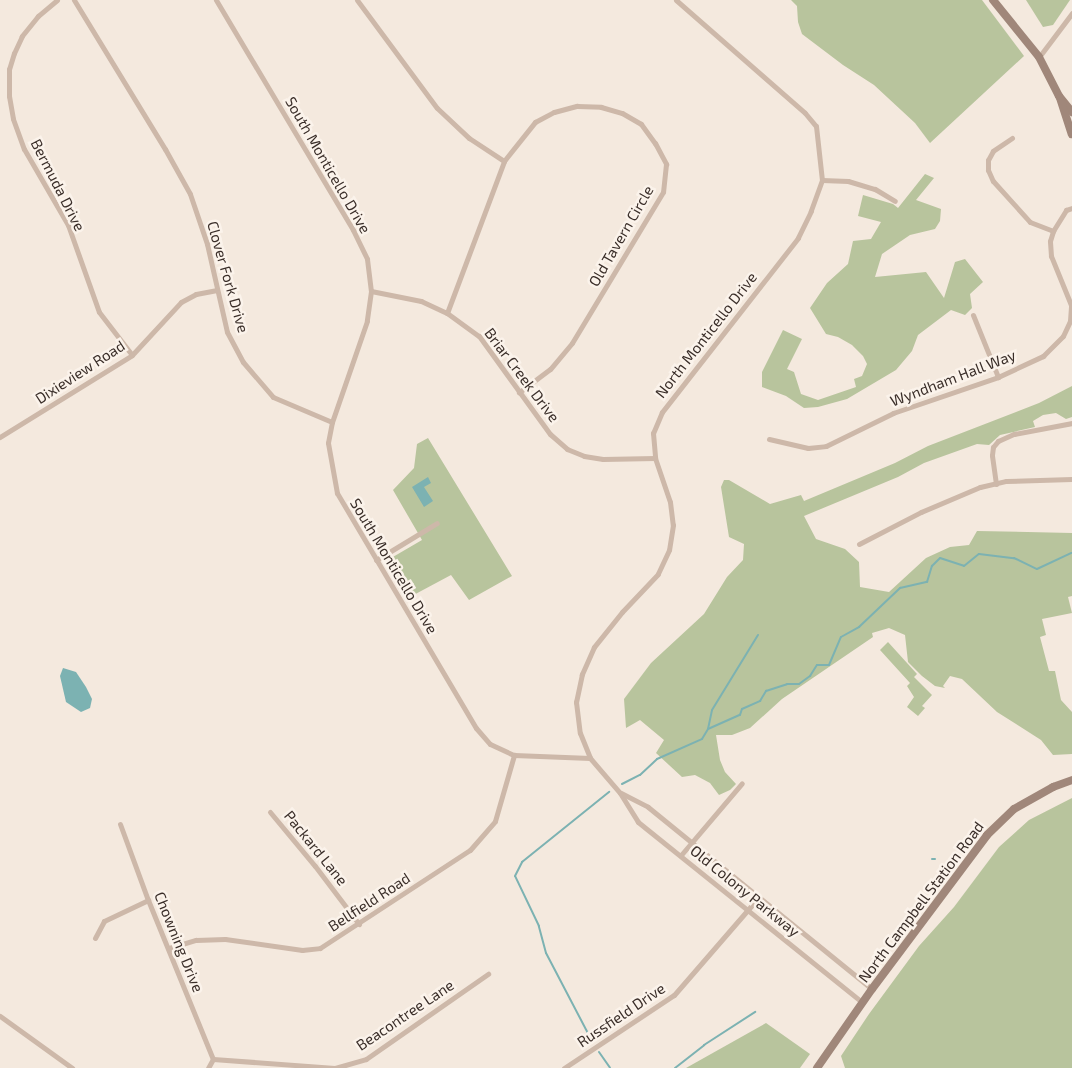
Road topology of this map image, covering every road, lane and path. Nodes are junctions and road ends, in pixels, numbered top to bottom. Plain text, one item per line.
1 (57, 0) edge
2 (74, 0) edge
3 (216, 0) edge
4 (357, 0) edge
5 (676, 0) edge
6 (993, 0) edge
7 (1072, 13) edge
8 (1039, 57) junction
9 (1059, 96) junction
10 (1072, 112) edge
11 (1072, 134) edge
12 (1012, 138) dead end
13 (504, 161) junction
14 (822, 180) junction
15 (895, 201) dead end
16 (1072, 208) edge
17 (1053, 231) junction
18 (216, 290) junction
19 (371, 291) junction
20 (447, 313) junction
21 (973, 316) dead end
22 (132, 355) junction
23 (998, 377) junction
24 (519, 392) junction
25 (332, 422) junction
26 (1072, 423) edge
27 (0, 438) edge
28 (769, 439) dead end
29 (655, 458) junction
30 (1072, 479) edge
31 (996, 484) junction
32 (437, 523) dead end
33 (859, 544) dead end
34 (376, 560) junction
35 (514, 755) junction
36 (590, 758) junction
37 (1072, 780) edge
38 (742, 783) dead end
39 (620, 793) junction
40 (270, 812) dead end
41 (120, 824) dead end
42 (691, 843) junction
43 (681, 855) junction
44 (759, 897) junction
45 (148, 900) junction
46 (747, 910) junction
47 (359, 924) junction
48 (95, 938) dead end
49 (169, 948) junction
50 (488, 974) dead end
51 (872, 989) junction
52 (862, 1002) junction
53 (0, 1016) edge
54 (213, 1058) junction
55 (72, 1068) edge
56 (208, 1068) edge
57 (564, 1068) edge
58 (817, 1068) edge

1 - 22 street, Bermuda Drive
2 - 18 street, Clover Fork Drive
3 - 19 street, South Monticello Drive
4 - 13 street
5 - 14 street, North Monticello Drive
6 - 8 main road
7 - 8 street
8 - 9 main road
9 - 10 main road
9 - 11 main road
12 - 17 street
13 - 20 street, Old Tavern Circle
13 - 24 street, Old Tavern Circle
14 - 15 street
14 - 29 street, North Monticello Drive
16 - 17 street, Wyndham Hall Way
17 - 23 street, Wyndham Hall Way
18 - 22 street, Dixieview Road
18 - 25 street, Clover Fork Drive
19 - 20 street, Briar Creek Drive
19 - 25 street, South Monticello Drive
20 - 24 street, Briar Creek Drive
21 - 23 street
22 - 27 street, Dixieview Road
23 - 28 street, Wyndham Hall Way
24 - 29 street, Briar Creek Drive
25 - 34 street, South Monticello Drive
26 - 31 street
29 - 36 street, North Monticello Drive
30 - 31 street
31 - 33 street
32 - 34 street
34 - 35 street, South Monticello Drive
35 - 36 street, South Monticello Drive
35 - 47 street, Bellfield Road
36 - 39 street, Old Colony Parkway
37 - 51 main road, North Campbell Station Road
38 - 42 street
39 - 42 street, Old Colony Parkway
39 - 43 street, Old Colony Parkway
40 - 47 street, Packard Lane
41 - 45 street, Chowning Drive
42 - 43 street
42 - 44 street, Old Colony Parkway
43 - 46 street, Old Colony Parkway
44 - 46 street, Russfield Drive
44 - 51 street, Old Colony Parkway
45 - 48 street
45 - 49 street, Chowning Drive
46 - 52 street, Old Colony Parkway
46 - 57 street, Russfield Drive
47 - 49 street, Bellfield Road
49 - 54 street, Chowning Drive
50 - 54 street, Beacontree Lane
51 - 52 main road, North Campbell Station Road
52 - 58 main road, North Campbell Station Road
53 - 55 street
54 - 56 street

